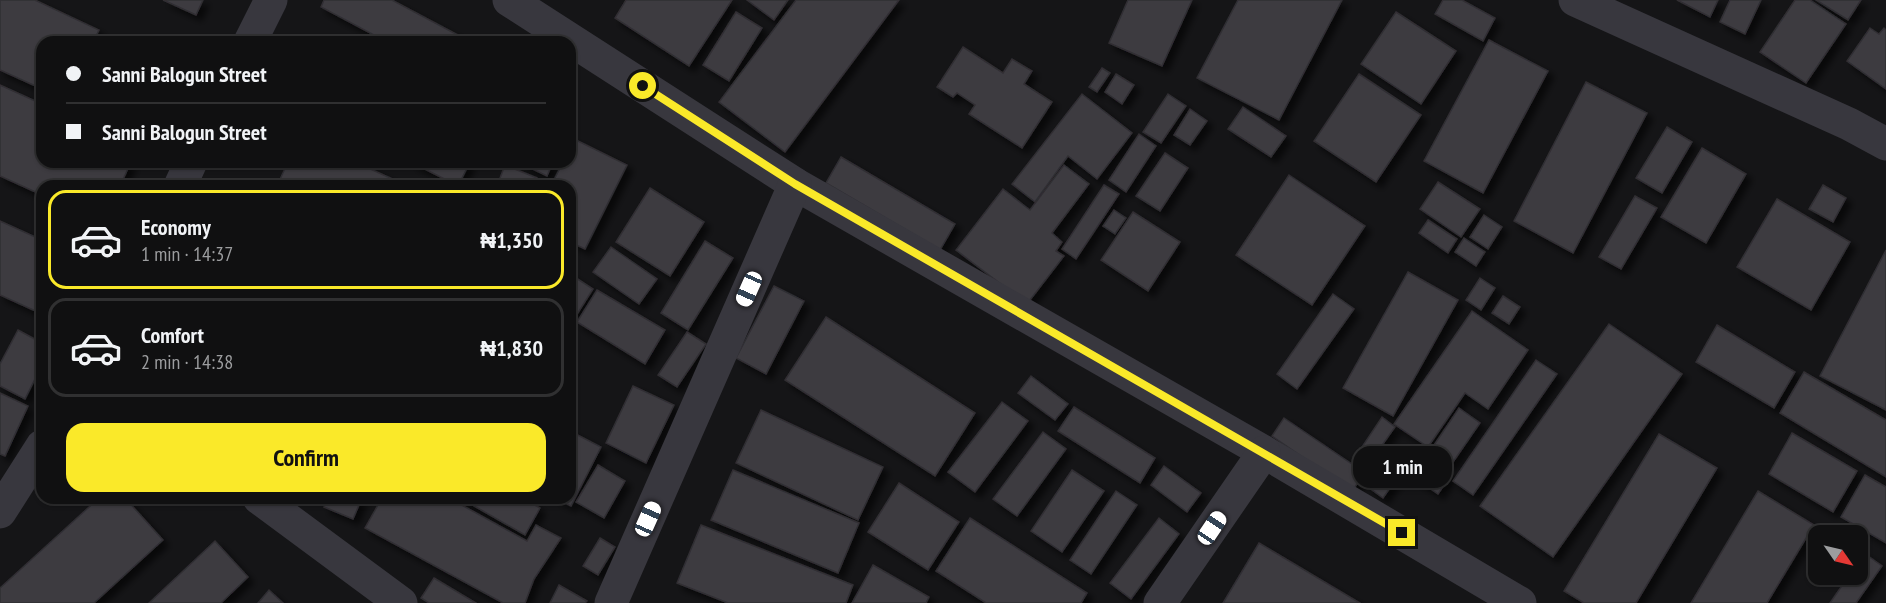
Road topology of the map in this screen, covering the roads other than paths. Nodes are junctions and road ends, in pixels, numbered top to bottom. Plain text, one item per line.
1 (271, 0) edge
2 (509, 0) edge
3 (1583, 2) edge
4 (253, 36) edge
5 (565, 36) edge
6 (576, 43) edge
7 (1886, 144) edge
8 (795, 184) junction
9 (1264, 452) junction
10 (36, 455) edge
11 (267, 504) edge
12 (0, 512) edge
13 (401, 603) edge
14 (611, 603) edge
15 (1161, 603) edge
16 (1520, 603) edge

1 - 4 street
2 - 5 street
3 - 7 street
6 - 8 street
8 - 9 street
8 - 14 street
9 - 15 street
9 - 16 street
10 - 12 street
11 - 13 street

